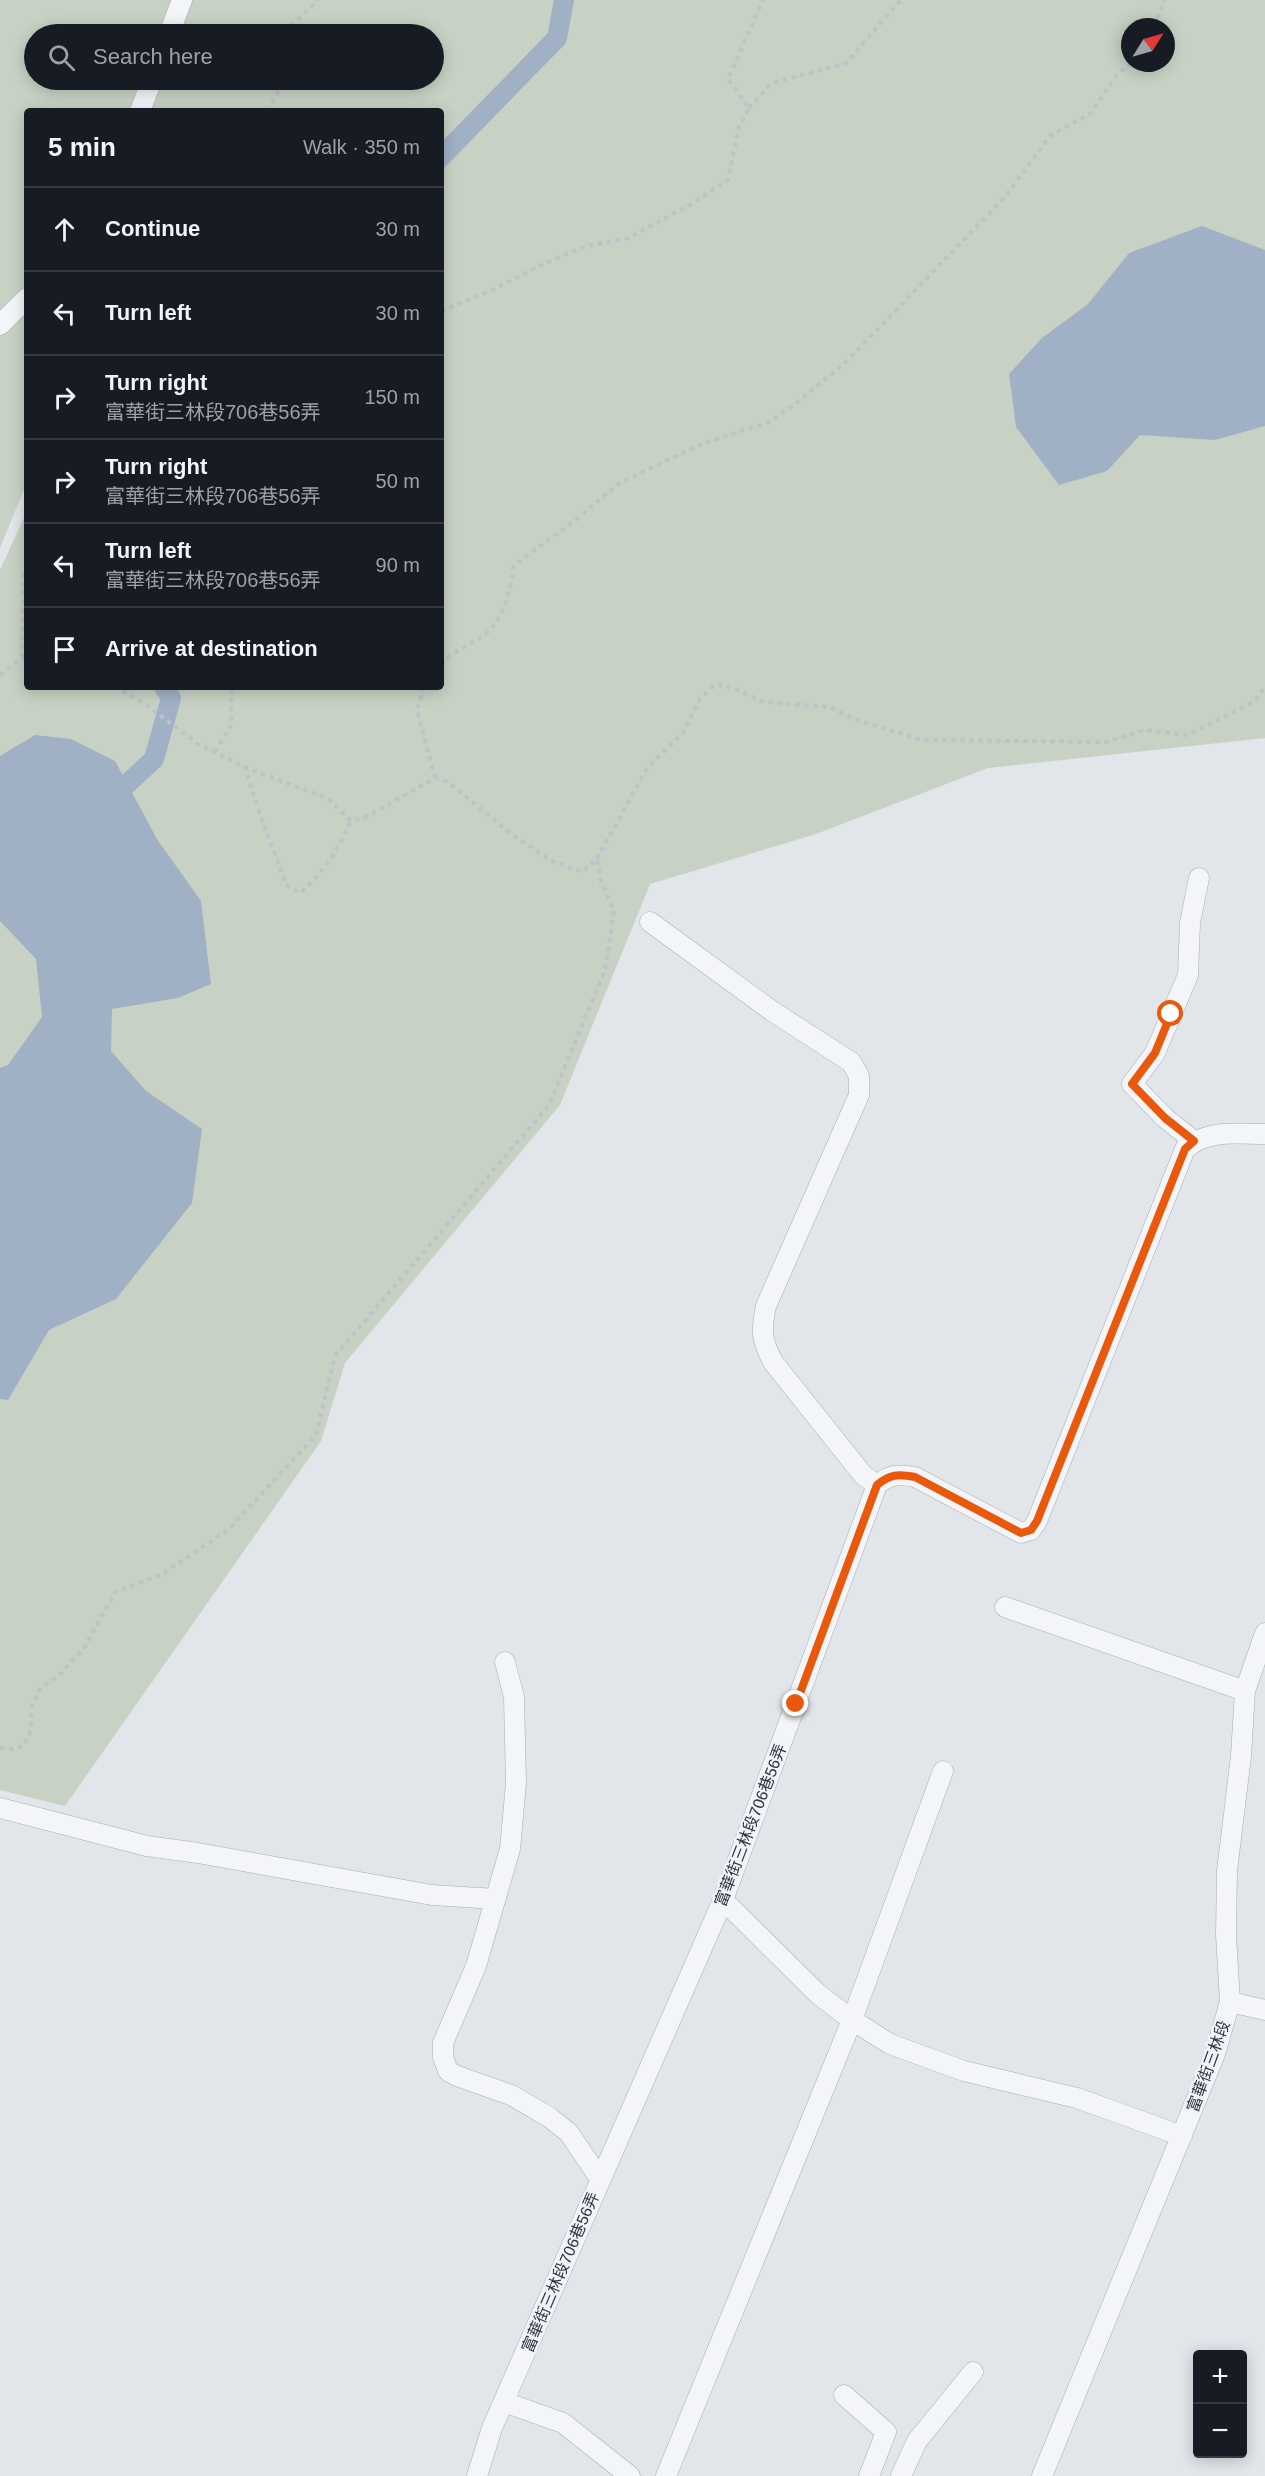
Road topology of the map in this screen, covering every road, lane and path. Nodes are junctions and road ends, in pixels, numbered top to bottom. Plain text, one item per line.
1 (182, 0) edge
2 (318, 0) edge
3 (763, 0) edge
4 (901, 0) edge
5 (1165, 0) edge
6 (1158, 18) edge
7 (173, 24) edge
8 (293, 24) edge
9 (1121, 72) edge
10 (148, 90) edge
11 (279, 90) edge
12 (141, 108) edge
13 (270, 108) edge
14 (748, 108) junction
15 (24, 301) edge
16 (444, 310) edge
17 (0, 325) edge
18 (24, 659) edge
19 (444, 662) edge
20 (0, 675) edge
21 (1265, 686) edge
22 (120, 690) edge
23 (231, 690) edge
24 (423, 690) edge
25 (215, 752) junction
26 (244, 766) junction
27 (435, 778) junction
28 (351, 821) junction
29 (597, 859) junction
30 (1199, 878) dead end
31 (650, 922) dead end
32 (1265, 1134) edge
33 (1194, 1141) junction
34 (877, 1485) junction
35 (1005, 1607) dead end
36 (1265, 1633) edge
37 (505, 1662) dead end
38 (1245, 1691) junction
39 (0, 1748) edge
40 (943, 1771) dead end
41 (0, 1808) edge
42 (496, 1899) junction
43 (723, 1900) junction
44 (1230, 2002) junction
45 (1265, 2010) edge
46 (852, 2020) junction
47 (1182, 2136) junction
48 (600, 2179) junction
49 (973, 2372) dead end
50 (844, 2395) dead end
51 (504, 2402) junction
52 (477, 2476) edge
53 (630, 2476) edge
54 (666, 2476) edge
55 (869, 2476) edge
56 (900, 2476) edge
57 (1042, 2476) edge

1 - 7 street
2 - 8 path
3 - 14 path
4 - 14 path
5 - 6 path
9 - 19 path
10 - 12 street
11 - 13 path
14 - 16 path
15 - 17 street
18 - 20 path
21 - 29 path
22 - 25 path
23 - 25 path
24 - 27 path
25 - 26 path
26 - 28 path
26 - 28 path
27 - 28 path
27 - 29 path
29 - 39 path
30 - 33 street
31 - 34 street
32 - 33 street
33 - 34 street
34 - 43 street, 富華街三林段706巷56弄
35 - 38 street
36 - 38 street, 富華街三林段
37 - 42 street
38 - 44 street, 富華街三林段
40 - 46 street
41 - 42 street
42 - 48 street
43 - 46 street
43 - 48 street, 富華街三林段706巷56弄
44 - 45 street
44 - 47 street, 富華街三林段
46 - 47 street
46 - 54 street
47 - 57 street, 富華街三林段
48 - 51 street, 富華街三林段706巷56弄
49 - 56 street
50 - 55 street
51 - 52 street, 富華街三林段706巷56弄
51 - 53 street

